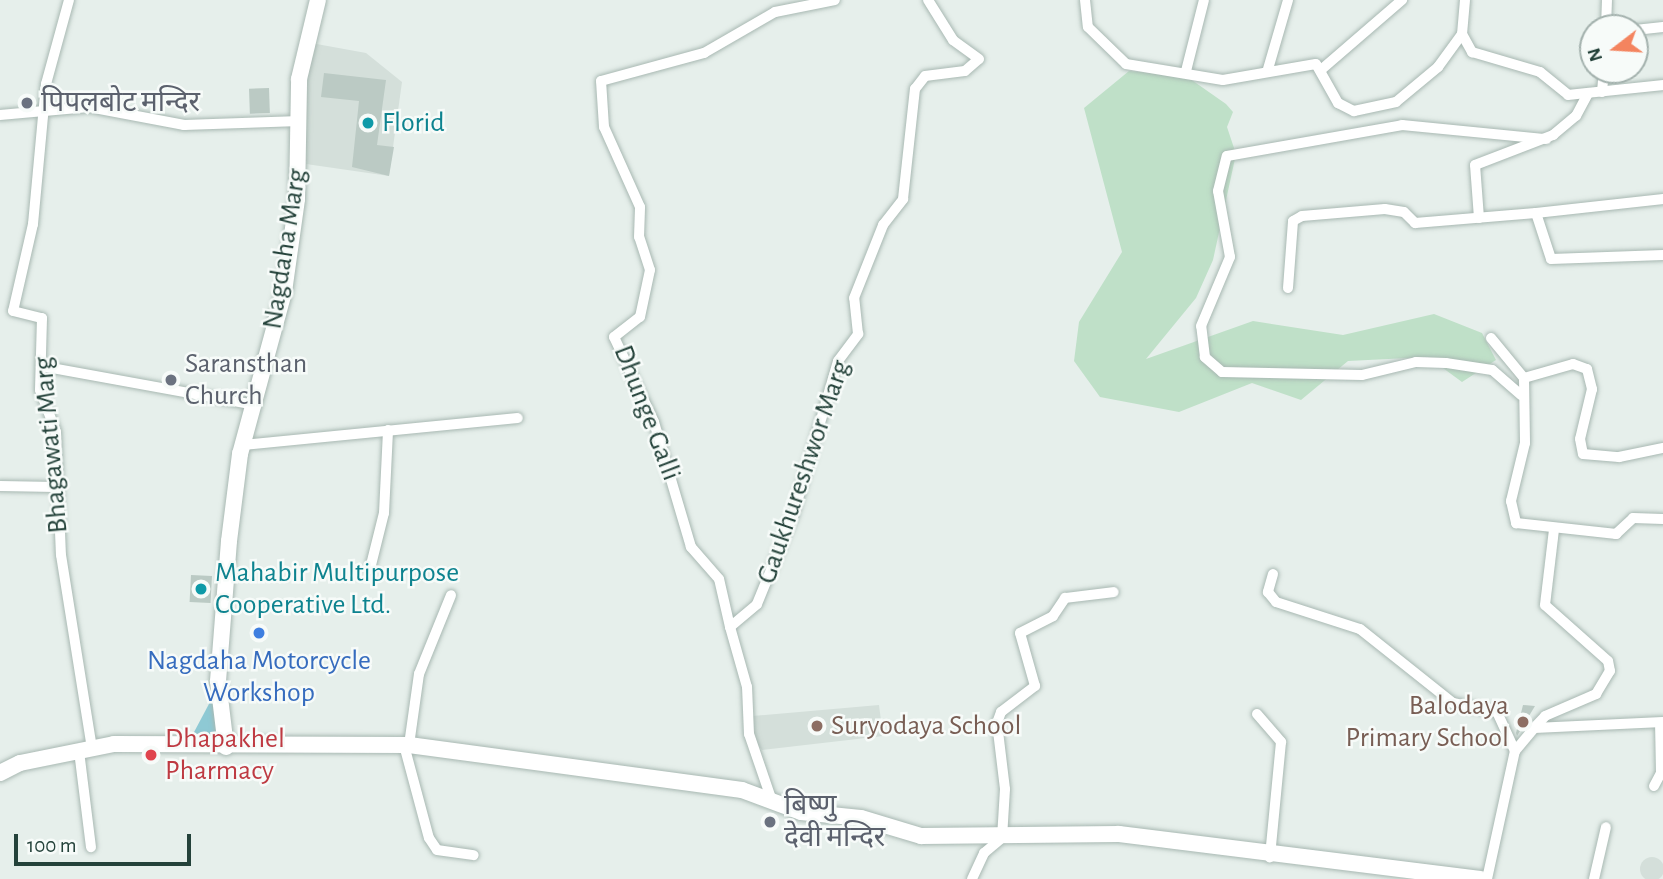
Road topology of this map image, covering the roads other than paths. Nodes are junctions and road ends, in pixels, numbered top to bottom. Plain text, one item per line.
1 (69, 0) edge
2 (318, 0) edge
3 (835, 0) edge
4 (928, 0) edge
5 (1204, 0) edge
6 (1288, 0) edge
7 (1402, 0) edge
8 (1465, 0) edge
9 (812, 1) edge
10 (1088, 2) edge
11 (1462, 34) junction
12 (1268, 69) junction
13 (1322, 69) junction
14 (1186, 71) junction
15 (1603, 84) edge
16 (1663, 85) edge
17 (1602, 92) junction
18 (1587, 95) junction
19 (46, 107) junction
20 (0, 115) edge
21 (300, 121) junction
22 (1546, 139) junction
23 (1663, 199) edge
24 (1536, 213) junction
25 (1479, 218) junction
26 (1663, 255) edge
27 (1288, 288) dead end
28 (1490, 338) dead end
29 (41, 366) junction
30 (1524, 378) junction
31 (1521, 395) junction
32 (256, 405) junction
33 (518, 418) dead end
34 (388, 430) junction
35 (243, 445) junction
36 (1663, 448) edge
37 (0, 486) edge
38 (56, 487) junction
39 (1663, 519) edge
40 (1554, 528) junction
41 (370, 569) dead end
42 (1273, 574) dead end
43 (1114, 592) dead end
44 (451, 595) dead end
45 (730, 627) junction
46 (1257, 714) dead end
47 (1662, 722) edge
48 (1534, 728) junction
49 (406, 746) junction
50 (226, 747) junction
51 (85, 750) junction
52 (1515, 751) junction
53 (0, 773) edge
54 (1654, 786) dead end
55 (772, 801) junction
56 (1606, 827) dead end
57 (1002, 838) junction
58 (91, 847) dead end
59 (474, 855) dead end
60 (1270, 857) junction
61 (972, 879) edge
62 (1480, 879) edge
63 (1487, 879) edge
64 (1594, 879) edge

1 - 19 street, Bhagawati Marg
2 - 21 main road, Nagdaha Marg
3 - 9 street, Dhunge Galli
4 - 45 street, Gaukhureshwor Marg
5 - 14 street
6 - 12 street
7 - 13 street
8 - 11 street
9 - 45 street, Dhunge Galli
10 - 14 street
11 - 13 street
11 - 18 street
12 - 13 street
12 - 14 street
15 - 17 street
16 - 17 street
17 - 18 street
18 - 22 street
19 - 20 street
19 - 21 street
19 - 29 street, Bhagawati Marg
21 - 32 main road, Nagdaha Marg
22 - 25 street
22 - 31 street
23 - 24 street
24 - 25 street
24 - 26 street
25 - 27 street
28 - 30 street
29 - 32 street
29 - 38 street, Bhagawati Marg
30 - 31 street
30 - 36 street
31 - 40 street
32 - 35 main road, Nagdaha Marg
33 - 34 street
34 - 35 street
34 - 41 street
35 - 50 main road, Nagdaha Marg
37 - 38 street
38 - 51 street, Bhagawati Marg
39 - 40 street
40 - 48 street
42 - 52 street
43 - 57 street
44 - 49 street
45 - 55 street
46 - 60 street
47 - 48 street
47 - 54 street
48 - 52 street
49 - 50 main road
49 - 55 main road
49 - 59 street
50 - 51 main road
51 - 53 main road
51 - 58 street, Bhagawati Marg
52 - 63 street
55 - 57 main road
56 - 64 street
57 - 60 main road
57 - 61 street
60 - 62 main road

